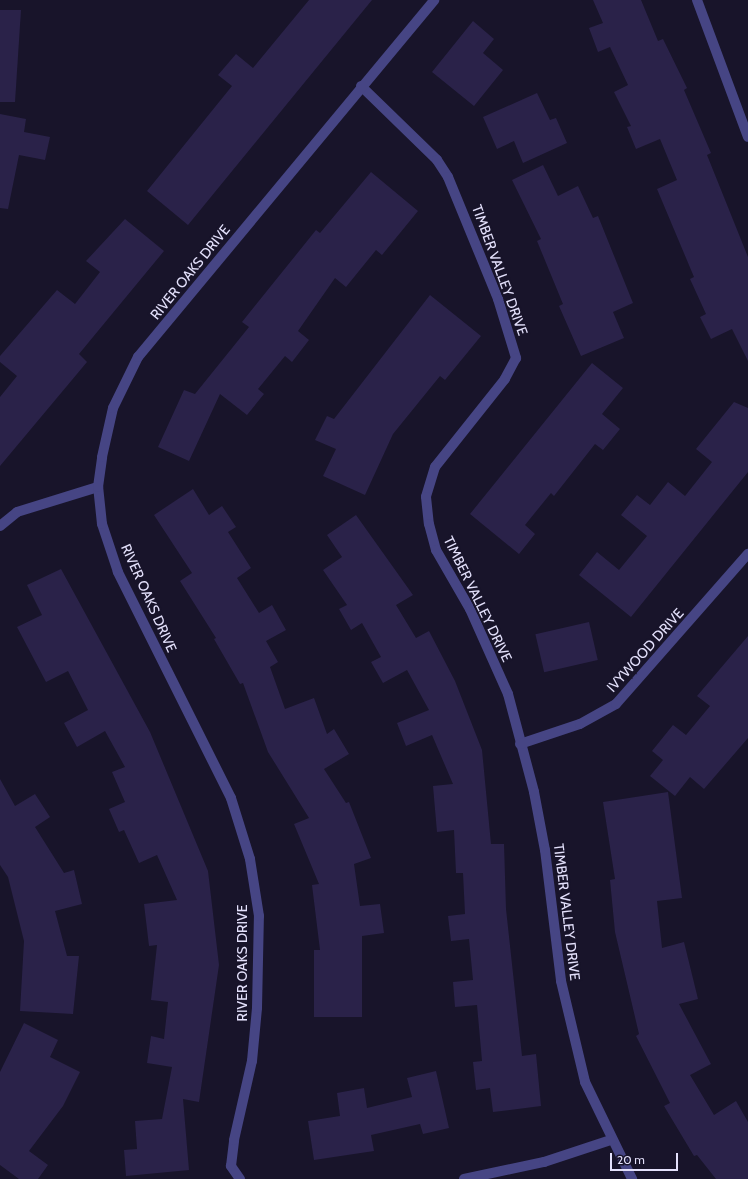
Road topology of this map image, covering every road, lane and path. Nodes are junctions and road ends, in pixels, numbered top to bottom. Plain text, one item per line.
1 (434, 0) edge
2 (697, 0) edge
3 (361, 86) junction
4 (748, 137) edge
5 (98, 488) junction
6 (0, 526) edge
7 (748, 554) edge
8 (520, 744) junction
9 (611, 1140) junction
10 (240, 1179) edge
11 (464, 1179) edge
12 (632, 1179) edge

1 - 3 street, RIVER OAKS DRIVE
2 - 4 street
3 - 5 street, RIVER OAKS DRIVE
3 - 8 street, TIMBER VALLEY DRIVE
5 - 6 street
5 - 10 street, RIVER OAKS DRIVE
7 - 8 street, IVYWOOD DRIVE
8 - 9 street, TIMBER VALLEY DRIVE
9 - 11 street
9 - 12 street, TIMBER VALLEY DRIVE

